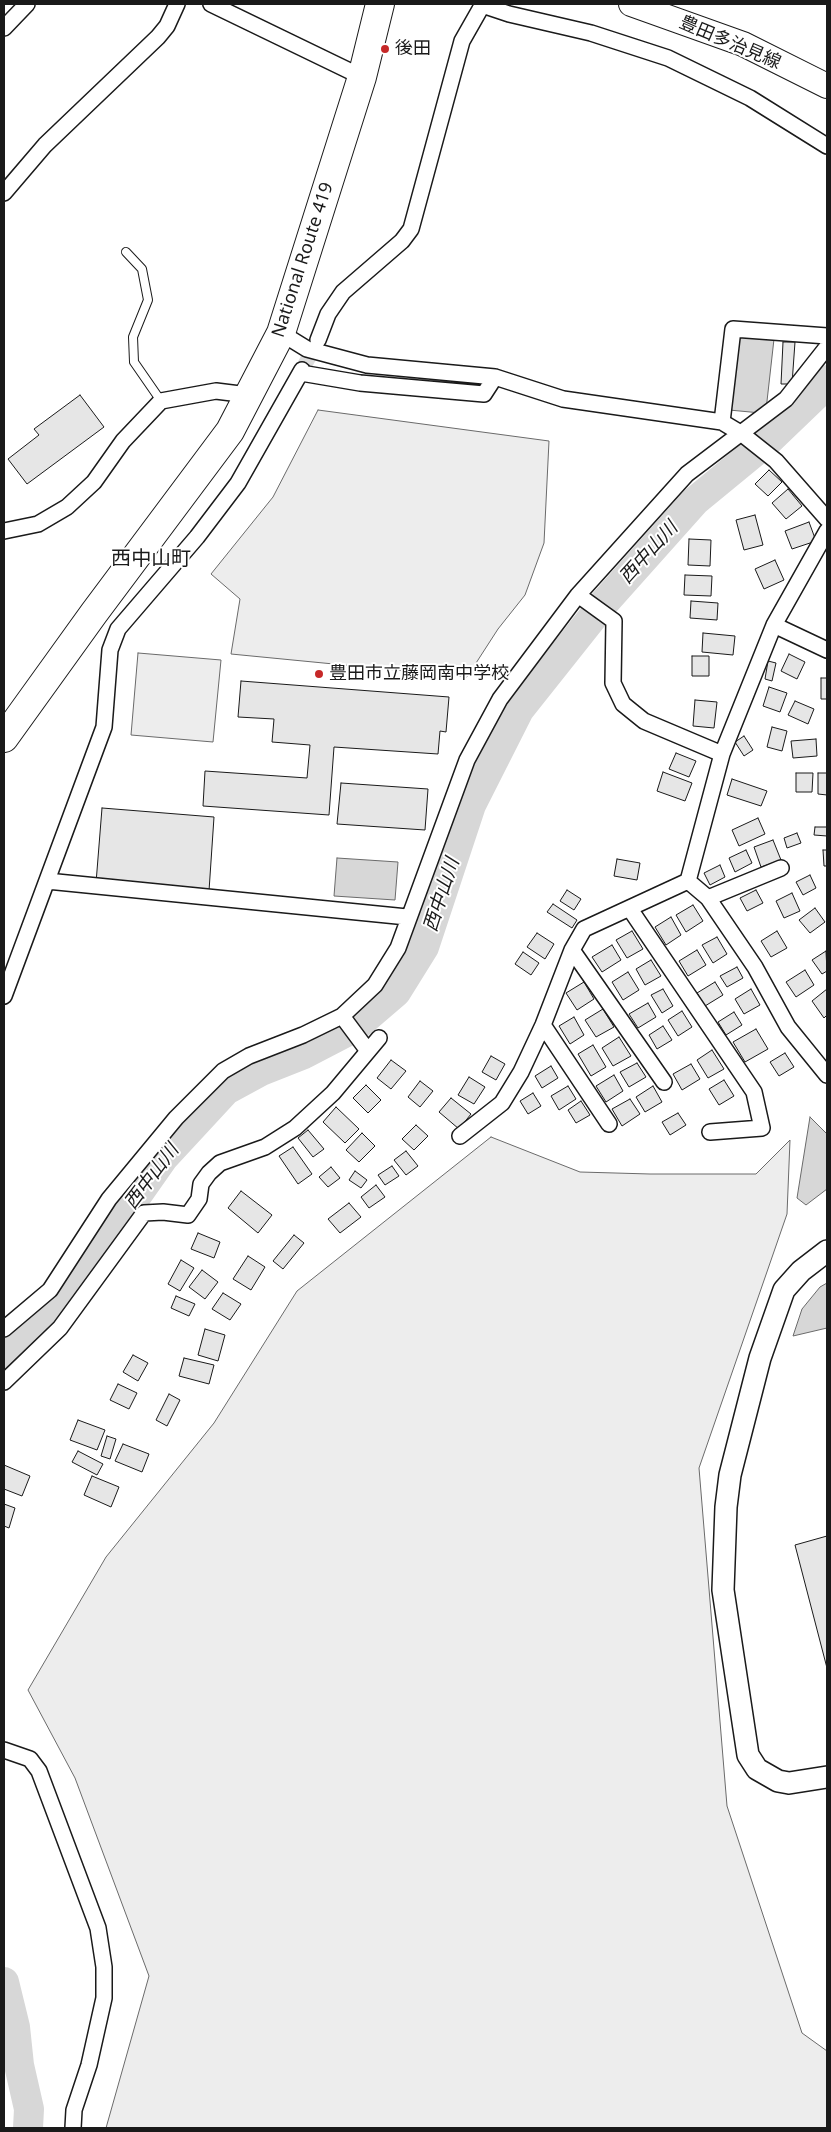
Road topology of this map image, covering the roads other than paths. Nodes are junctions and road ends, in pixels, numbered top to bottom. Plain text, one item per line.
1 (27, 4) edge
2 (177, 4) edge
3 (210, 4) edge
4 (380, 4) edge
5 (482, 4) edge
6 (631, 4) edge
7 (4, 28) edge
8 (362, 77) junction
9 (827, 86) edge
10 (827, 146) edge
11 (4, 193) edge
12 (126, 252) dead end
13 (281, 334) junction
14 (827, 336) edge
15 (318, 340) tunnel mouth
16 (827, 347) edge
17 (495, 377) junction
18 (248, 395) junction
19 (161, 401) junction
20 (722, 422) junction
21 (744, 437) junction
22 (827, 519) edge
23 (4, 531) edge
24 (827, 531) edge
25 (582, 597) junction
26 (774, 625) junction
27 (827, 650) edge
28 (4, 738) edge
29 (722, 754) junction
30 (781, 868) dead end
31 (47, 881) junction
32 (688, 881) junction
33 (708, 898) junction
34 (630, 908) junction
35 (407, 917) junction
36 (572, 950) junction
37 (4, 996) edge
38 (344, 1019) junction
39 (542, 1025) junction
40 (379, 1038) dead end
41 (365, 1048) junction
42 (827, 1075) edge
43 (664, 1082) dead end
44 (609, 1124) dead end
45 (710, 1132) dead end
46 (460, 1136) dead end
47 (827, 1251) edge
48 (4, 1330) edge
49 (4, 1382) edge
50 (4, 1750) edge
51 (827, 1777) edge
52 (73, 2128) edge

1 - 7 street
2 - 11 street
3 - 8 street
4 - 8 highway, National Route 419
5 - 10 street
5 - 15 street
6 - 9 main road, 豊田多治見線
8 - 13 highway, National Route 419
12 - 19 lane
13 - 17 street
13 - 18 highway, National Route 419
14 - 20 street
16 - 21 street
17 - 20 street
17 - 31 street
18 - 19 street
18 - 28 highway, National Route 419
19 - 23 street
20 - 21 street
21 - 22 street
21 - 25 street
24 - 26 street
25 - 29 street
25 - 35 street
26 - 27 street
26 - 29 street
29 - 32 street
30 - 33 street
31 - 35 street
31 - 37 street
32 - 33 street
32 - 34 street
33 - 42 street
34 - 36 street
34 - 45 street
35 - 38 street
36 - 39 street
36 - 43 street
38 - 41 street
38 - 48 street
39 - 44 street
39 - 46 street
40 - 41 street
41 - 49 street
47 - 51 street
50 - 52 street

